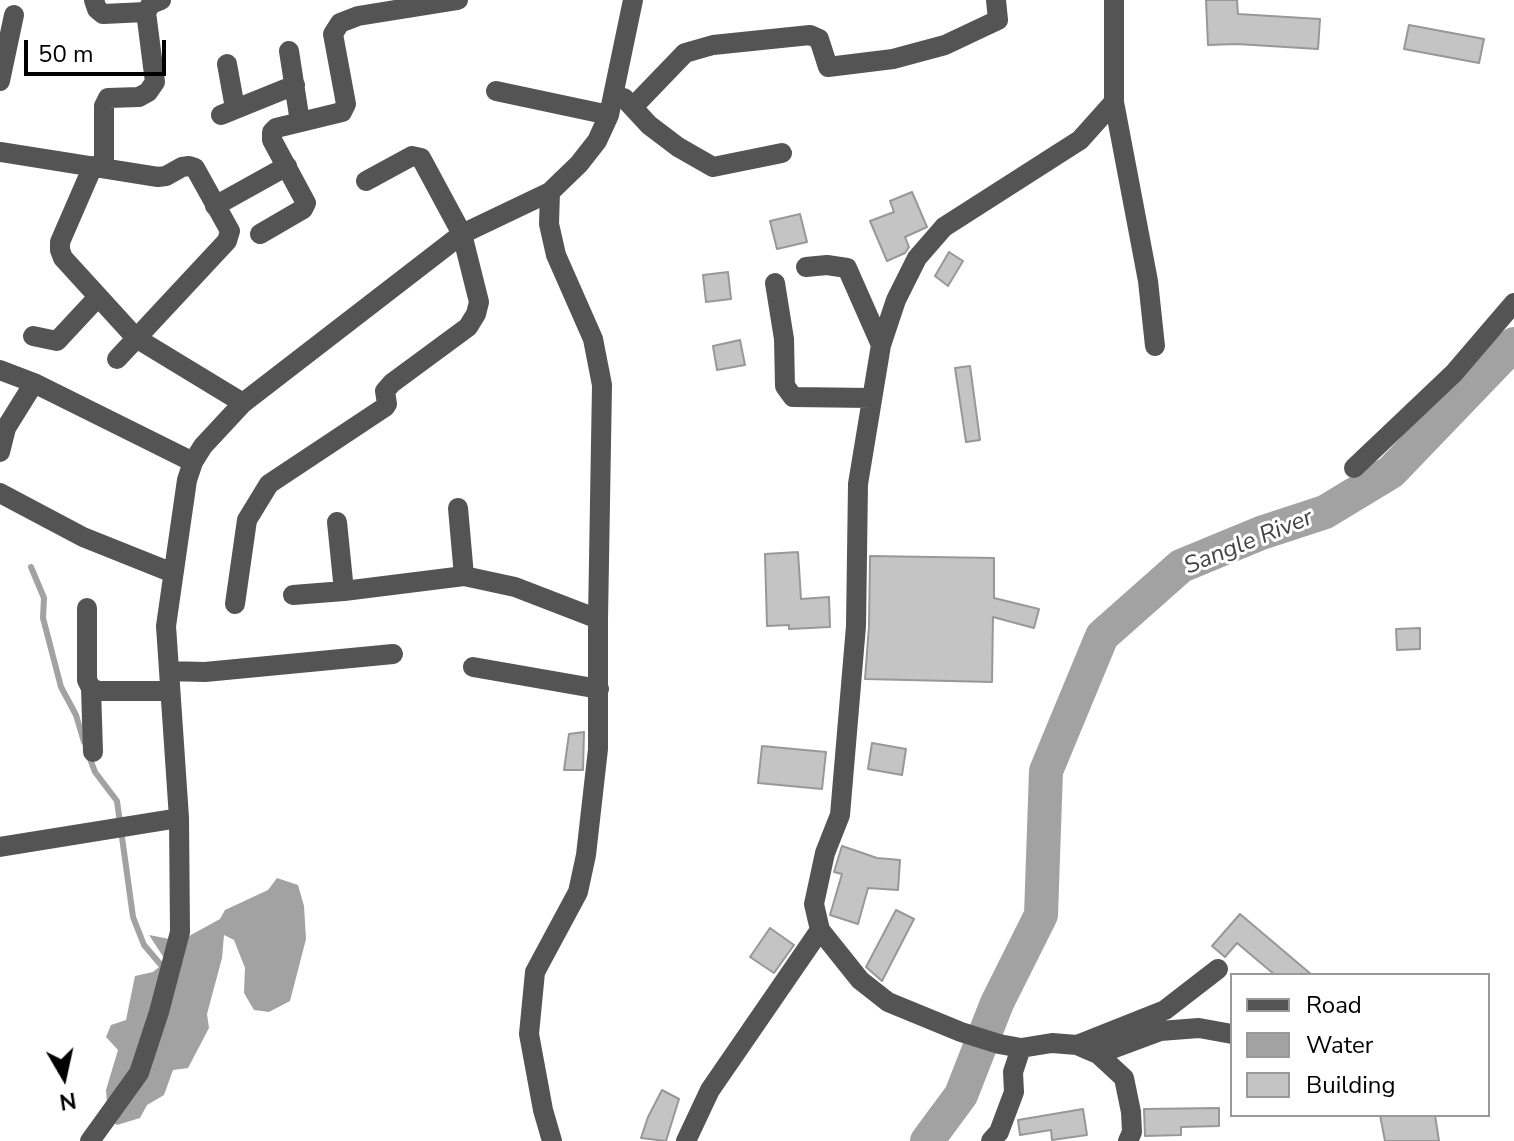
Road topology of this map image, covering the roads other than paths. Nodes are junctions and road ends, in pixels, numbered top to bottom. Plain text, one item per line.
1 (94, 0) edge
2 (458, 0) edge
3 (633, 0) edge
4 (996, 0) edge
5 (1114, 0) edge
6 (157, 3) edge
7 (10, 10) edge
8 (289, 51) dead end
9 (227, 64) dead end
10 (0, 81) edge
11 (295, 85) junction
12 (614, 89) junction
13 (496, 91) dead end
14 (1114, 102) junction
15 (633, 107) junction
16 (609, 115) junction
17 (300, 122) junction
18 (0, 152) edge
19 (782, 153) dead end
20 (287, 166) junction
21 (98, 167) junction
22 (366, 181) dead end
23 (550, 192) junction
24 (215, 206) junction
25 (260, 234) dead end
26 (462, 234) junction
27 (806, 267) dead end
28 (775, 283) dead end
29 (98, 297) junction
30 (1514, 303) edge
31 (33, 336) dead end
32 (136, 338) junction
33 (881, 345) junction
34 (1155, 346) dead end
35 (117, 359) dead end
36 (0, 370) edge
37 (34, 383) junction
38 (871, 398) junction
39 (243, 403) junction
40 (0, 452) edge
41 (193, 462) junction
42 (1354, 468) dead end
43 (0, 493) edge
44 (458, 508) dead end
45 (337, 522) dead end
46 (173, 573) junction
47 (464, 576) junction
48 (344, 591) junction
49 (293, 595) dead end
50 (235, 604) dead end
51 (87, 608) dead end
52 (598, 619) junction
53 (393, 654) dead end
54 (473, 667) dead end
55 (169, 681) junction
56 (91, 688) junction
57 (599, 689) junction
58 (93, 752) dead end
59 (179, 818) junction
60 (0, 847) edge
61 (820, 930) junction
62 (1218, 969) dead end
63 (1230, 1034) edge
64 (1077, 1045) junction
65 (1021, 1048) junction
66 (1098, 1054) junction
67 (92, 1139) edge
68 (552, 1141) edge
69 (686, 1141) edge
70 (991, 1141) edge
71 (1128, 1141) edge

1 - 6 street
2 - 17 street
3 - 12 street
4 - 15 street
5 - 14 street
6 - 21 street
7 - 10 street
8 - 11 street
9 - 11 street
11 - 17 street
12 - 15 street
12 - 16 street
13 - 16 street
14 - 33 street
14 - 34 street
15 - 19 street
16 - 23 street
17 - 20 street
18 - 21 street
20 - 24 street
20 - 25 street
21 - 24 street
21 - 29 street
22 - 26 street
23 - 26 street
23 - 52 street
24 - 32 street
26 - 39 street
26 - 50 street
27 - 33 street
28 - 38 street
29 - 31 street
29 - 32 street
30 - 42 street
32 - 35 street
32 - 39 street
33 - 38 street
36 - 37 street
37 - 40 street
37 - 41 street
38 - 61 street
39 - 41 street
41 - 46 street
43 - 46 street
44 - 47 street
45 - 48 street
46 - 55 street
47 - 48 street
47 - 52 street
48 - 49 street
51 - 56 street
52 - 57 street
53 - 55 street
54 - 57 street
55 - 56 street
55 - 59 street
56 - 58 street
57 - 68 street
59 - 60 street
59 - 67 street
61 - 65 street
61 - 69 street
62 - 64 street
63 - 66 street
64 - 65 street
64 - 66 street
65 - 70 street
66 - 71 street

